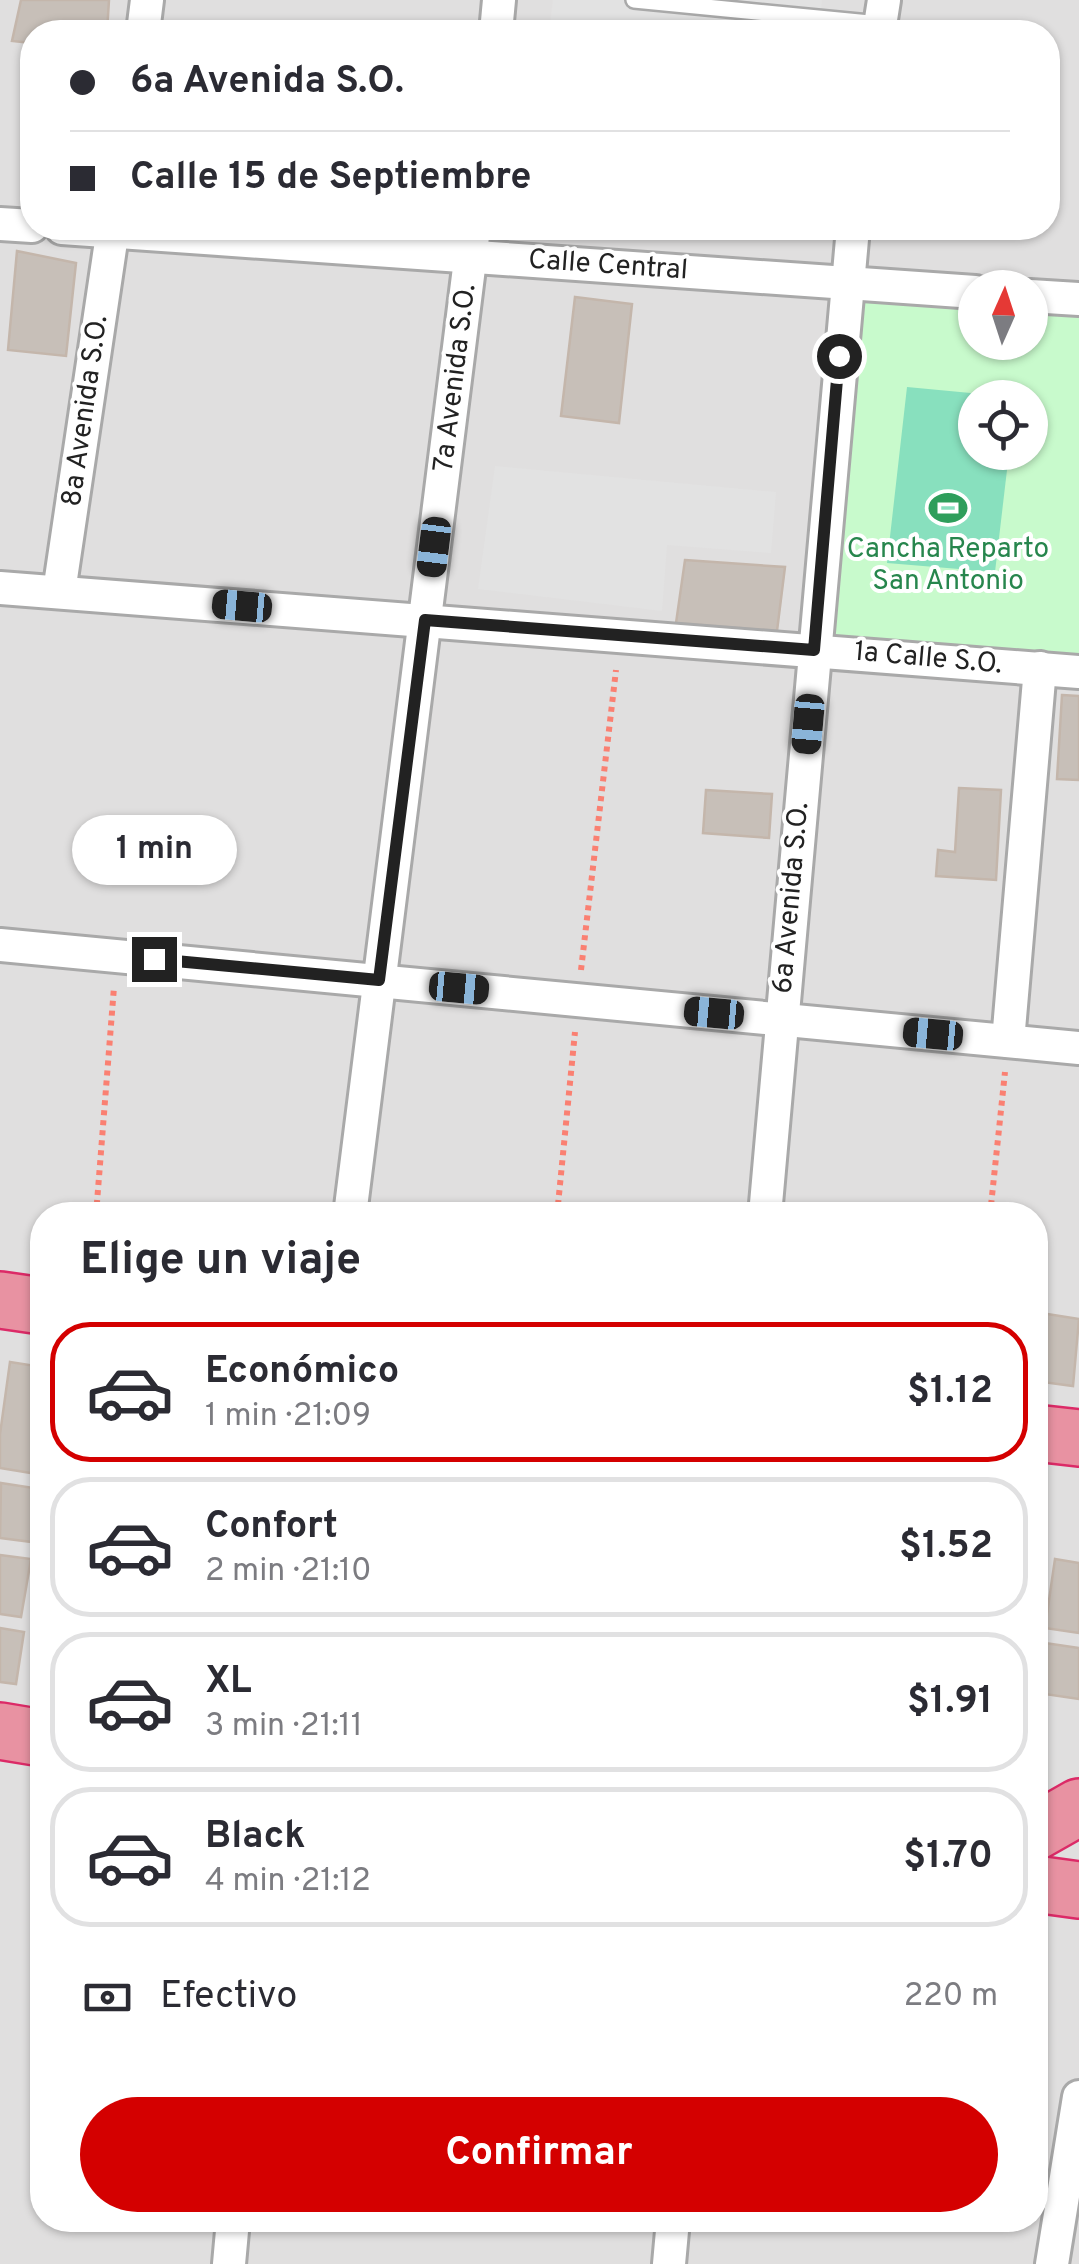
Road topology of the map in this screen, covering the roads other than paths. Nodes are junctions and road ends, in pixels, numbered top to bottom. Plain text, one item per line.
1 (634, 0) edge
2 (881, 19) edge
3 (111, 240) edge
4 (418, 240) edge
5 (851, 240) edge
6 (473, 242) edge
7 (846, 283) junction
8 (958, 291) edge
9 (1048, 297) edge
10 (1079, 300) edge
11 (0, 588) edge
12 (59, 592) junction
13 (425, 620) junction
14 (814, 650) junction
15 (1040, 668) junction
16 (1079, 672) edge
17 (0, 944) edge
18 (379, 980) junction
19 (782, 1019) junction
20 (1008, 1041) junction
21 (1079, 1048) edge
22 (352, 1202) edge
23 (765, 1202) edge
24 (0, 1300) edge
25 (30, 1304) edge
26 (1048, 1434) edge
27 (1079, 1438) edge
28 (0, 1731) edge
29 (30, 1736) edge
30 (1079, 1806) edge
31 (1048, 1824) edge
32 (1048, 1886) edge
33 (1079, 1890) edge
34 (1079, 2097) edge
35 (232, 2232) edge
36 (672, 2232) edge
37 (229, 2264) edge
38 (669, 2264) edge
39 (1052, 2264) edge

1 - 2 lane
3 - 12 street, 8a Avenida S.O.
4 - 6 street, Calle Central
5 - 7 street, 6a Avenida S.O.
6 - 7 street, Calle Central
6 - 13 street, 7a Avenida S.O.
7 - 8 street, Calle Central
7 - 14 street, 6a Avenida S.O.
9 - 10 street
11 - 12 street, 1a Calle S.O.
12 - 13 street, 1a Calle S.O.
13 - 14 street, 1a Calle S.O.
13 - 18 street, 7a Avenida S.O.
14 - 15 street, 1a Calle S.O.
14 - 19 street, 6a Avenida S.O.
15 - 16 street, 1a Calle S.O.
15 - 20 street
17 - 18 street
18 - 19 street
18 - 22 street, 7a Avenida S.O.
19 - 20 street
19 - 23 street, 6a Avenida S.O.
20 - 21 street
24 - 25 highway
26 - 27 highway
28 - 29 highway
30 - 31 highway
32 - 33 highway
34 - 39 street
35 - 37 street
36 - 38 street

